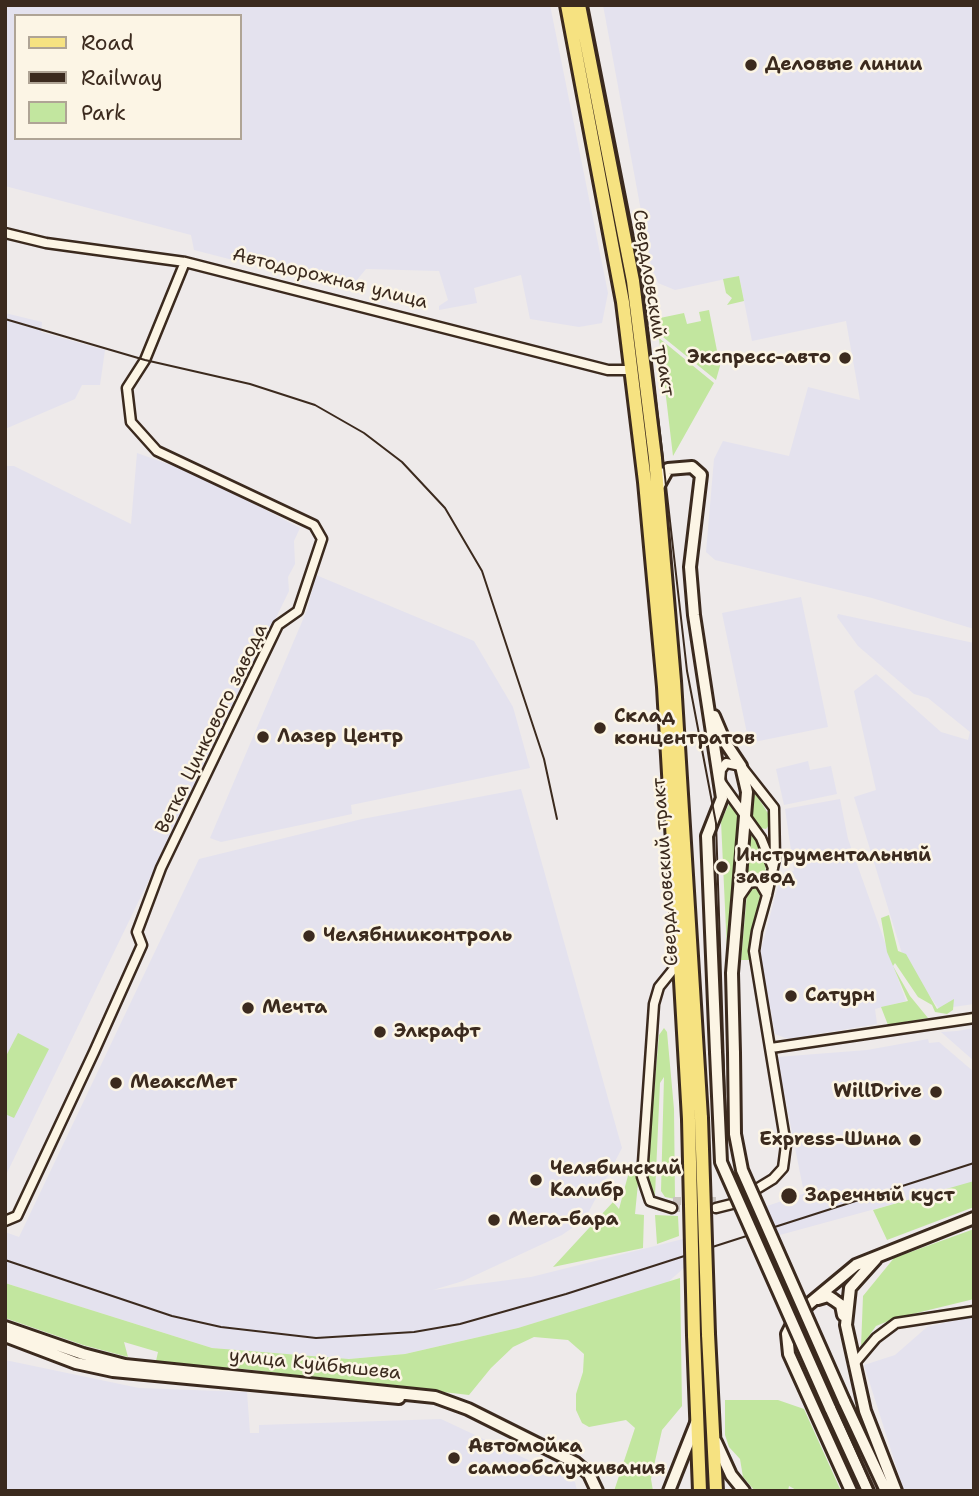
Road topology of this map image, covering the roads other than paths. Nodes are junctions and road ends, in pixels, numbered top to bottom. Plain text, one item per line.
1 (566, 5) edge
2 (579, 5) edge
3 (5, 233) edge
4 (186, 262) junction
5 (638, 369) junction
6 (655, 458) junction
7 (668, 469) junction
8 (658, 490) junction
9 (705, 690) junction
10 (741, 766) junction
11 (720, 781) junction
12 (775, 818) junction
13 (749, 820) junction
14 (773, 868) junction
15 (767, 895) junction
16 (738, 899) junction
17 (680, 961) junction
18 (974, 1018) edge
19 (771, 1048) junction
20 (695, 1119) junction
21 (673, 1205) tunnel mouth
22 (716, 1205) tunnel mouth
23 (974, 1217) edge
24 (5, 1221) edge
25 (887, 1251) junction
26 (816, 1299) junction
27 (974, 1311) edge
28 (846, 1325) junction
29 (5, 1327) edge
30 (5, 1336) edge
31 (41, 1345) junction
32 (854, 1364) junction
33 (325, 1388) junction
34 (698, 1417) junction
35 (712, 1428) junction
36 (591, 1491) edge
37 (597, 1491) edge
38 (670, 1491) edge
39 (700, 1491) edge
40 (716, 1491) edge
41 (744, 1491) edge
42 (851, 1491) edge
43 (868, 1491) edge
44 (886, 1491) edge
45 (896, 1491) edge

1 - 5 main road, Свердловский тракт
2 - 5 main road, Свердловский тракт
3 - 4 street, Автодорожная улица
4 - 5 street, Автодорожная улица
4 - 24 street, Ветка Цинкового завода
5 - 6 main road, Свердловский тракт
5 - 17 main road, Свердловский тракт
6 - 7 main road
6 - 8 main road, Свердловский тракт
7 - 8 main road
7 - 9 main road
8 - 20 main road, Свердловский тракт
9 - 10 main road
9 - 11 main road
10 - 11 street
10 - 12 street
10 - 13 main road
11 - 13 street
11 - 43 main road, bridge
12 - 13 street
12 - 14 street
13 - 14 street
13 - 16 main road
14 - 15 street
15 - 16 street
15 - 19 street
16 - 44 main road, bridge
17 - 20 main road, Свердловский тракт
17 - 21 street
18 - 19 street
19 - 22 street
20 - 34 main road, Свердловский тракт, bridge
20 - 35 main road, Свердловский тракт, bridge
23 - 25 main road
25 - 26 main road
25 - 28 main road
26 - 28 main road
26 - 42 main road
27 - 32 street
28 - 32 main road
29 - 31 main road, улица Куйбышева
30 - 31 main road, улица Куйбышева
31 - 33 main road, улица Куйбышева
32 - 45 main road
33 - 36 main road, улица Куйбышева
33 - 37 main road, улица Куйбышева
34 - 38 main road
34 - 39 main road, Свердловский тракт
35 - 40 main road, Свердловский тракт
35 - 41 main road

